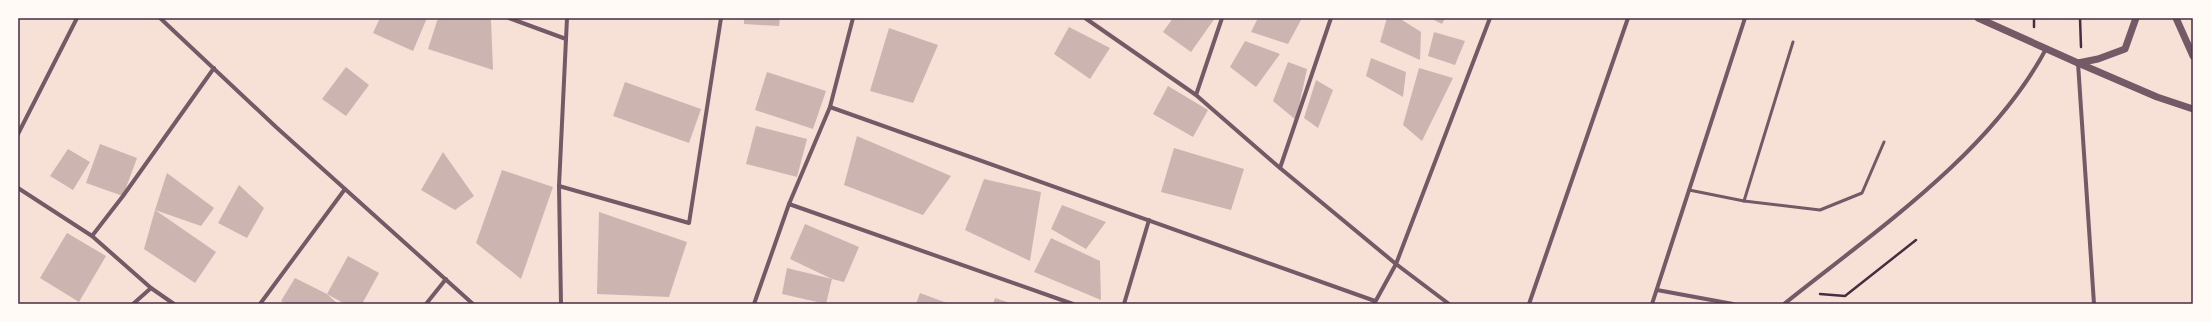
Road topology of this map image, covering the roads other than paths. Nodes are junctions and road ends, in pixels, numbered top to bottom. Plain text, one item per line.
1 (77, 18) edge
2 (160, 18) edge
3 (509, 18) edge
4 (566, 18) edge
5 (721, 18) edge
6 (853, 18) edge
7 (1085, 18) edge
8 (1222, 18) edge
9 (1331, 18) edge
10 (1490, 18) edge
11 (1628, 18) edge
12 (1745, 18) edge
13 (1978, 18) edge
14 (2136, 18) edge
15 (2176, 18) edge
16 (566, 39) junction
17 (1793, 42) dead end
18 (2191, 47) edge
19 (2046, 48) junction
20 (2193, 56) edge
21 (2078, 63) junction
22 (214, 68) junction
23 (1196, 95) junction
24 (830, 107) junction
25 (2193, 109) edge
26 (18, 134) edge
27 (1884, 142) dead end
28 (1280, 168) junction
29 (559, 186) junction
30 (18, 188) edge
31 (345, 189) junction
32 (1689, 190) junction
33 (1744, 201) junction
34 (789, 204) junction
35 (1149, 220) junction
36 (92, 236) junction
37 (1396, 264) junction
38 (446, 280) junction
39 (151, 288) junction
40 (1657, 290) junction
41 (1375, 303) edge
42 (133, 304) edge
43 (174, 304) edge
44 (260, 304) edge
45 (426, 304) edge
46 (473, 304) edge
47 (562, 304) edge
48 (754, 304) edge
49 (1073, 304) edge
50 (1124, 304) edge
51 (1449, 304) edge
52 (1529, 304) edge
53 (1652, 304) edge
54 (1733, 304) edge
55 (1784, 304) edge
56 (2094, 304) edge

1 - 26 street
2 - 22 street
3 - 16 street
4 - 16 street
5 - 29 street
6 - 24 street
7 - 23 street
8 - 23 street
9 - 28 street
10 - 37 street
11 - 52 street
12 - 32 street
13 - 19 street
14 - 21 street
15 - 18 street
16 - 29 street
17 - 33 lane
18 - 20 street
19 - 21 street
19 - 55 street
21 - 25 street
21 - 56 street
22 - 31 street
22 - 36 street
23 - 28 street
24 - 34 street
24 - 35 street
27 - 33 lane
28 - 37 street
29 - 47 street
30 - 36 street
31 - 38 street
31 - 44 street
32 - 33 lane
32 - 40 street
34 - 48 street
34 - 49 street
35 - 41 street
35 - 50 street
36 - 39 street
37 - 41 street
37 - 51 street
38 - 45 street
38 - 46 street
39 - 42 street
39 - 43 street
40 - 53 street
40 - 54 street

